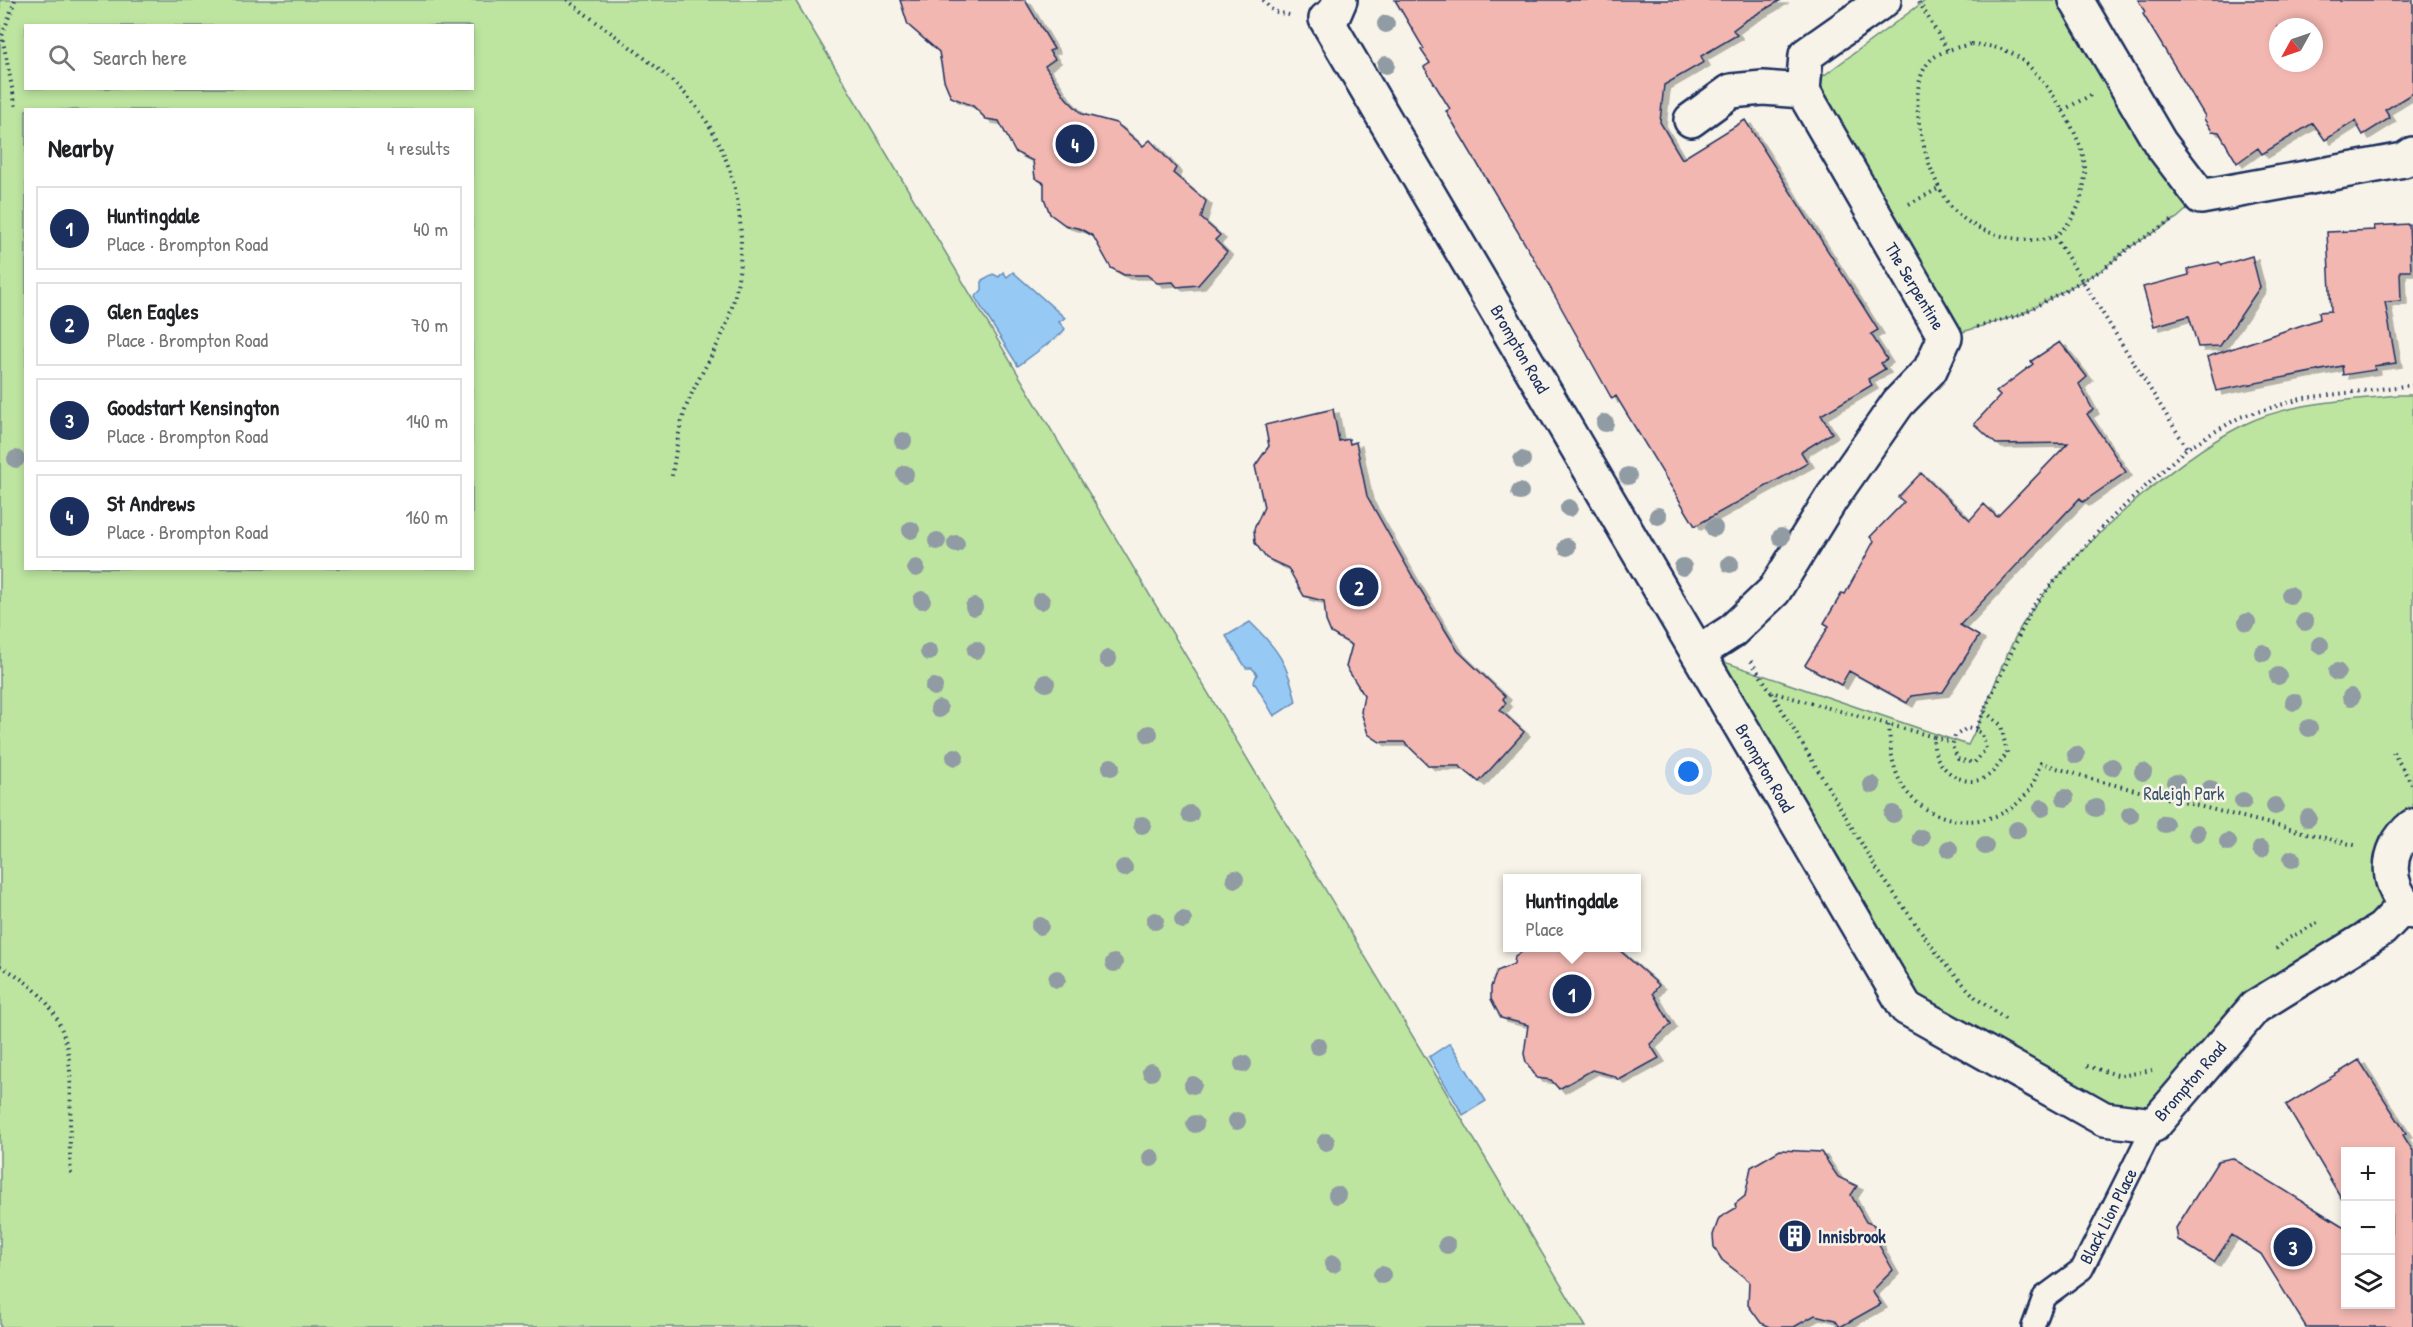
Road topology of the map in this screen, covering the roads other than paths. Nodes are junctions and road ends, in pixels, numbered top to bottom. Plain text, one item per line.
1 (1340, 0) edge
2 (1884, 0) edge
3 (2076, 0) edge
4 (1803, 91) junction
5 (1691, 120) dead end
6 (2413, 153) edge
7 (1698, 653) junction
8 (2413, 826) edge
9 (2409, 909) edge
10 (2154, 1125) junction
11 (2033, 1327) edge

1 - 7 street, Brompton Road
2 - 4 street
3 - 6 street
4 - 5 street
4 - 7 street, The Serpentine
7 - 10 street, Brompton Road
8 - 9 street
9 - 10 street, Brompton Road
10 - 11 lane, Black Lion Place

